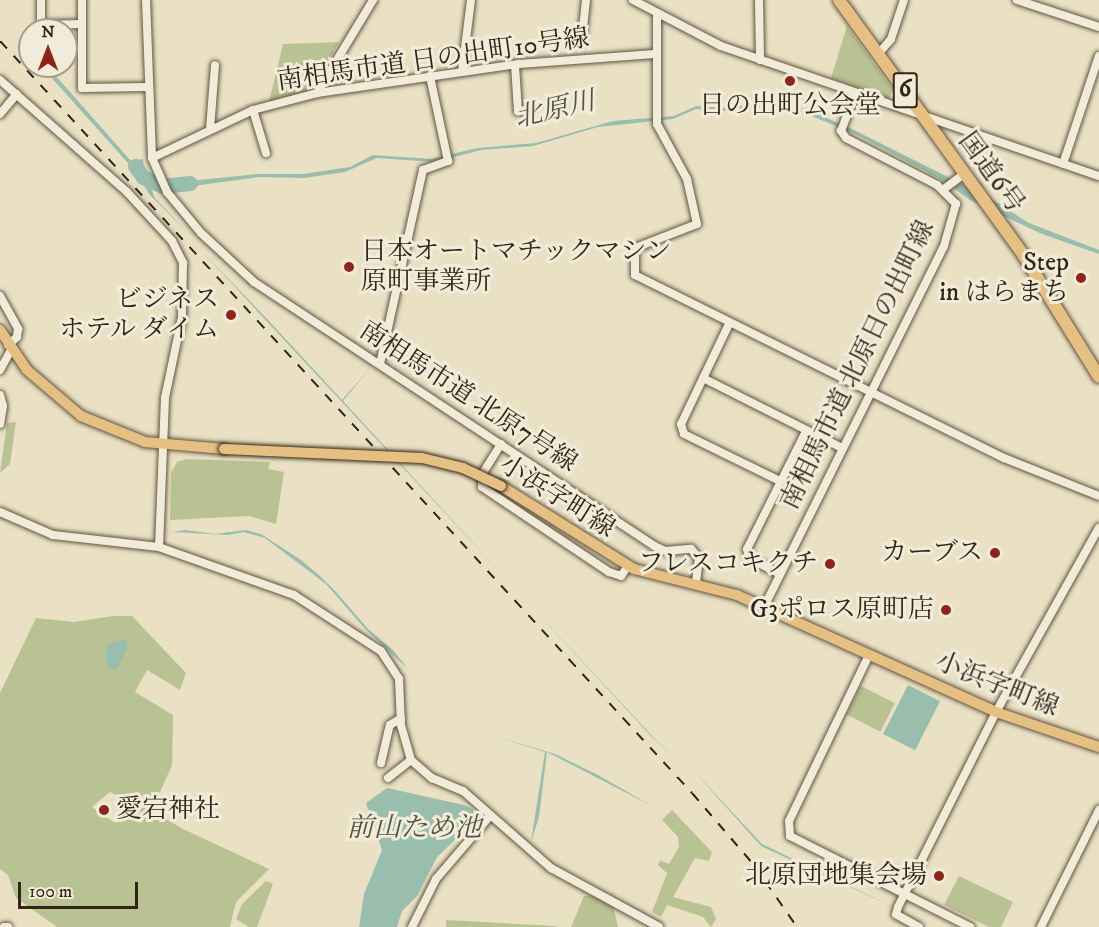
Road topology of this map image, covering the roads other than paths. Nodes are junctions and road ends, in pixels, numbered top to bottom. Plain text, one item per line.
1 (41, 0) edge
2 (82, 0) edge
3 (146, 0) edge
4 (373, 0) edge
5 (471, 0) edge
6 (586, 0) edge
7 (633, 0) edge
8 (759, 0) edge
9 (838, 0) edge
10 (904, 0) edge
11 (1017, 0) edge
12 (657, 12) junction
13 (81, 24) junction
14 (1099, 27) edge
15 (582, 38) dead end
16 (879, 53) junction
17 (655, 54) junction
18 (1099, 56) edge
19 (760, 60) junction
20 (215, 65) dead end
21 (515, 65) junction
22 (462, 72) junction
23 (430, 76) junction
24 (0, 80) edge
25 (147, 87) junction
26 (317, 93) junction
27 (17, 94) junction
28 (855, 94) junction
29 (253, 110) junction
30 (526, 110) dead end
31 (0, 114) edge
32 (922, 116) junction
33 (210, 129) junction
34 (266, 153) dead end
35 (152, 158) junction
36 (1063, 164) junction
37 (1099, 176) edge
38 (956, 182) junction
39 (0, 296) edge
40 (729, 324) junction
41 (0, 330) edge
42 (10, 348) junction
43 (380, 364) junction
44 (0, 370) edge
45 (1099, 377) edge
46 (703, 378) junction
47 (869, 393) junction
48 (0, 395) edge
49 (0, 424) edge
50 (806, 430) junction
51 (501, 444) junction
52 (164, 445) junction
53 (842, 448) junction
54 (780, 481) junction
55 (1099, 496) edge
56 (0, 512) edge
57 (1099, 528) edge
58 (159, 547) junction
59 (628, 566) junction
60 (780, 574) junction
61 (696, 583) junction
62 (764, 607) junction
63 (869, 655) junction
64 (996, 712) junction
65 (401, 718) junction
66 (1099, 747) edge
67 (411, 760) junction
68 (381, 763) dead end
69 (388, 778) dead end
70 (1099, 810) edge
71 (490, 816) junction
72 (904, 895) junction
73 (412, 927) edge
74 (659, 927) edge
75 (919, 927) edge
76 (970, 927) edge
77 (1041, 927) edge

1 - 13 street
2 - 13 street
3 - 25 street, 南相馬市道 北原7号線
4 - 26 street
5 - 22 street
6 - 15 street
7 - 12 street
8 - 19 street
9 - 16 highway, 国道6号 / 6
10 - 16 street
11 - 14 street
12 - 17 street
12 - 19 street
13 - 25 street
16 - 32 highway, 国道6号 / 6
17 - 21 street, 南相馬市道 日の出町10号線
17 - 40 street
18 - 36 street
19 - 28 street
20 - 33 street
21 - 22 street, 南相馬市道 日の出町10号線
21 - 30 street
22 - 23 street, 南相馬市道 日の出町10号線
23 - 26 street, 南相馬市道 日の出町10号線
23 - 43 street
24 - 27 street
25 - 35 street, 南相馬市道 北原7号線
26 - 29 street, 南相馬市道 日の出町10号線
27 - 31 street
27 - 52 street
28 - 32 street
28 - 38 street, 南相馬市道 北原日の出町線
29 - 33 street, 南相馬市道 日の出町10号線
29 - 34 street
32 - 36 street
32 - 38 highway, 国道6号 / 6
33 - 35 street, 南相馬市道 日の出町10号線
35 - 43 street, 南相馬市道 北原7号線
36 - 37 street
38 - 45 highway, 国道6号 / 6
38 - 47 street, 南相馬市道 北原日の出町線
39 - 42 street
40 - 46 street
40 - 47 street
41 - 42 main road, 小浜字町線
42 - 44 street
42 - 52 main road, 小浜字町線
43 - 51 street, 南相馬市道 北原7号線
46 - 50 street
46 - 54 street
47 - 53 street, 南相馬市道 北原日の出町線
47 - 55 street
48 - 49 street
50 - 53 street
50 - 54 street
51 - 59 street
51 - 61 street, 南相馬市道 北原7号線
52 - 58 street
52 - 59 main road, 小浜字町線, bridge
53 - 60 street, 南相馬市道 北原日の出町線
54 - 60 street
56 - 58 street
57 - 64 street
58 - 65 street
59 - 61 main road, 小浜字町線
60 - 62 street, 南相馬市道 北原日の出町線
61 - 62 main road, 小浜字町線
62 - 63 main road, 小浜字町線
63 - 64 main road, 小浜字町線
63 - 72 street
64 - 66 main road, 小浜字町線
64 - 72 street
65 - 67 street
65 - 68 street
67 - 69 street
67 - 71 street
70 - 77 street
71 - 73 street
71 - 74 street
72 - 75 street
72 - 76 street

